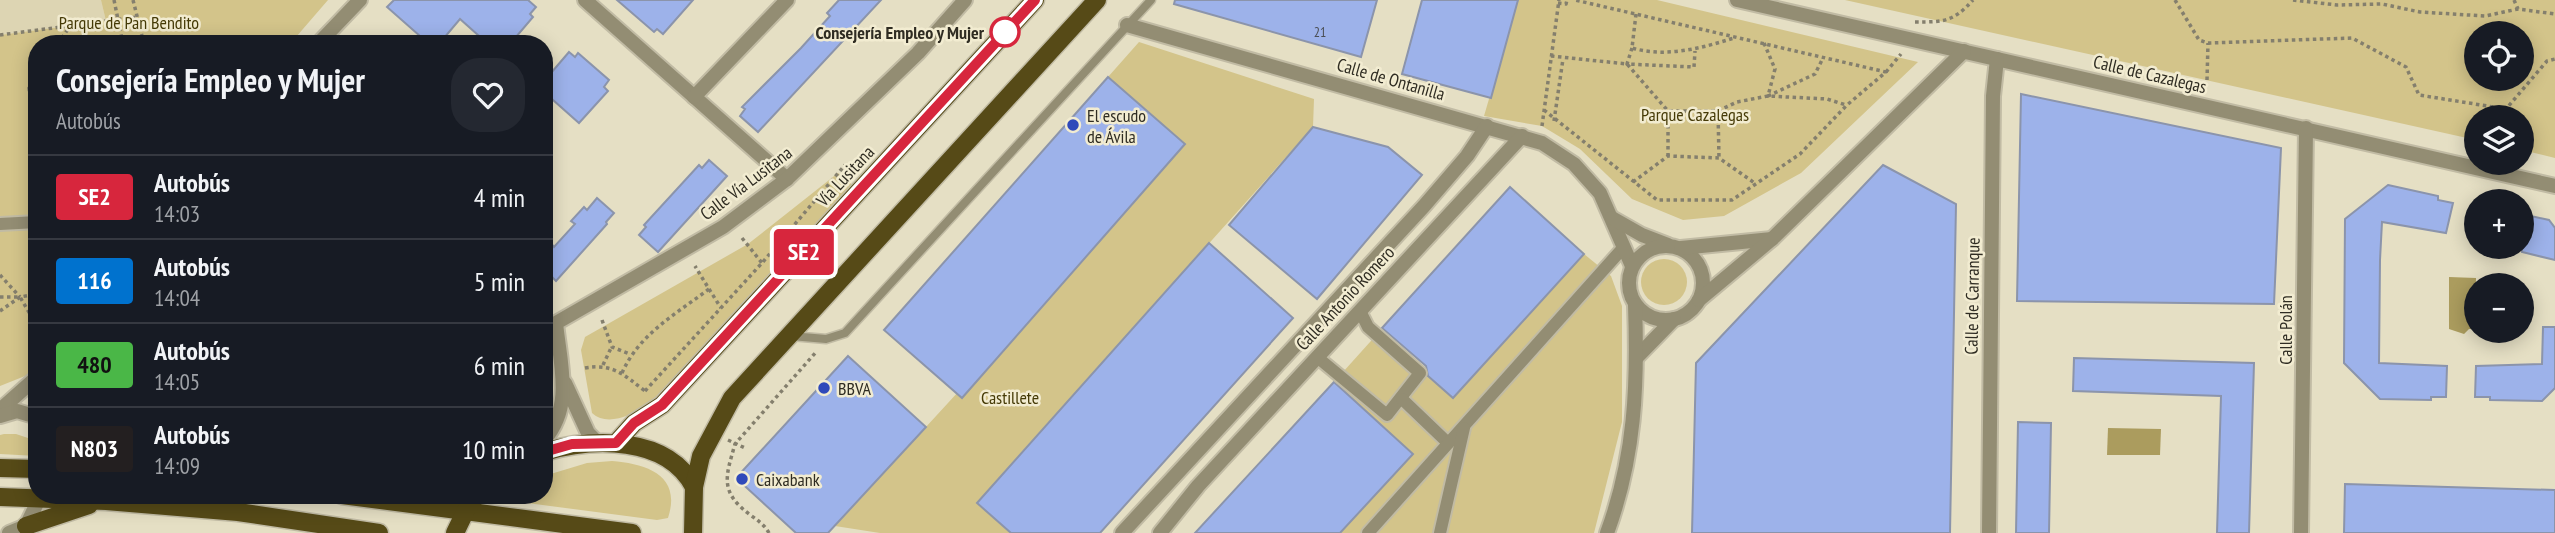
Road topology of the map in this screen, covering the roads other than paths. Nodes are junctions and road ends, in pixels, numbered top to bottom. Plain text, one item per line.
1 (360, 0) edge
2 (585, 0) edge
3 (787, 0) edge
4 (965, 0) edge
5 (1035, 0) edge
6 (1097, 0) edge
7 (1151, 0) edge
8 (1737, 0) edge
9 (1127, 25) junction
10 (327, 35) edge
11 (1964, 51) junction
12 (1997, 59) junction
13 (694, 97) junction
14 (1488, 126) junction
15 (2306, 128) junction
16 (1522, 136) junction
17 (787, 180) junction
18 (2555, 186) edge
19 (1612, 218) junction
20 (28, 222) edge
21 (0, 224) edge
22 (1772, 239) junction
23 (1675, 247) junction
24 (1623, 248) junction
25 (1632, 265) junction
26 (1699, 300) junction
27 (1635, 305) junction
28 (1360, 311) junction
29 (1674, 319) junction
30 (788, 336) junction
31 (1317, 357) junction
32 (1637, 357) junction
33 (562, 373) junction
34 (28, 385) edge
35 (1402, 399) junction
36 (0, 410) edge
37 (28, 414) edge
38 (0, 416) edge
39 (1465, 425) junction
40 (553, 429) edge
41 (598, 443) junction
42 (616, 443) junction
43 (1448, 443) junction
44 (553, 449) edge
45 (0, 468) edge
46 (28, 468) edge
47 (694, 487) junction
48 (0, 496) edge
49 (28, 496) edge
50 (1619, 501) junction
51 (35, 504) edge
52 (93, 504) edge
53 (142, 504) edge
54 (471, 504) edge
55 (482, 504) edge
56 (18, 530) edge
57 (1130, 530) edge
58 (379, 533) edge
59 (455, 533) edge
60 (632, 533) edge
61 (693, 533) edge
62 (1160, 533) edge
63 (1368, 533) edge
64 (1440, 533) edge
65 (1607, 533) edge
66 (1618, 533) edge
67 (1989, 533) edge
68 (2301, 533) edge

1 - 10 street
2 - 13 street
3 - 13 street
4 - 17 street, Calle Vía Lusitana
5 - 42 main road, Vía Lusitana
6 - 30 main road
7 - 9 lane
8 - 11 street, Calle de Cazalegas
9 - 14 street, Calle de Ontanilla
9 - 30 lane
11 - 12 street, Calle de Cazalegas
11 - 22 street
12 - 15 street, Calle de Cazalegas
12 - 67 street, Calle de Carranque
13 - 17 street
14 - 16 street, Calle de Ontanilla
14 - 57 street, Calle Antonio Romero
15 - 18 street, Calle de Cazalegas
15 - 68 street, Calle Polán
16 - 19 street, Calle de Ontanilla
16 - 28 street, Calle Antonio Romero
17 - 33 street, Calle Vía Lusitana
19 - 23 street
19 - 24 street, Calle de Ontanilla
20 - 21 street
22 - 23 street
22 - 26 street
23 - 25 street
23 - 26 street
24 - 25 street, Calle de Ontanilla
24 - 39 street
25 - 27 street
26 - 29 street
27 - 29 street
27 - 32 street
28 - 31 street, Calle Antonio Romero
28 - 35 street
29 - 32 street
30 - 47 main road
31 - 35 street
31 - 62 street, Calle Antonio Romero
32 - 50 street
33 - 40 street, Calle Vía Lusitana
33 - 41 street, Calle Vía Lusitana
34 - 36 street
35 - 43 street
37 - 38 street
39 - 43 street
39 - 64 street
41 - 42 main road
41 - 44 main road
42 - 47 main road
43 - 63 street
45 - 46 main road
47 - 61 main road
48 - 49 main road
50 - 65 street
50 - 66 street
51 - 56 street
52 - 56 main road
53 - 58 main road
54 - 59 main road
55 - 60 main road

